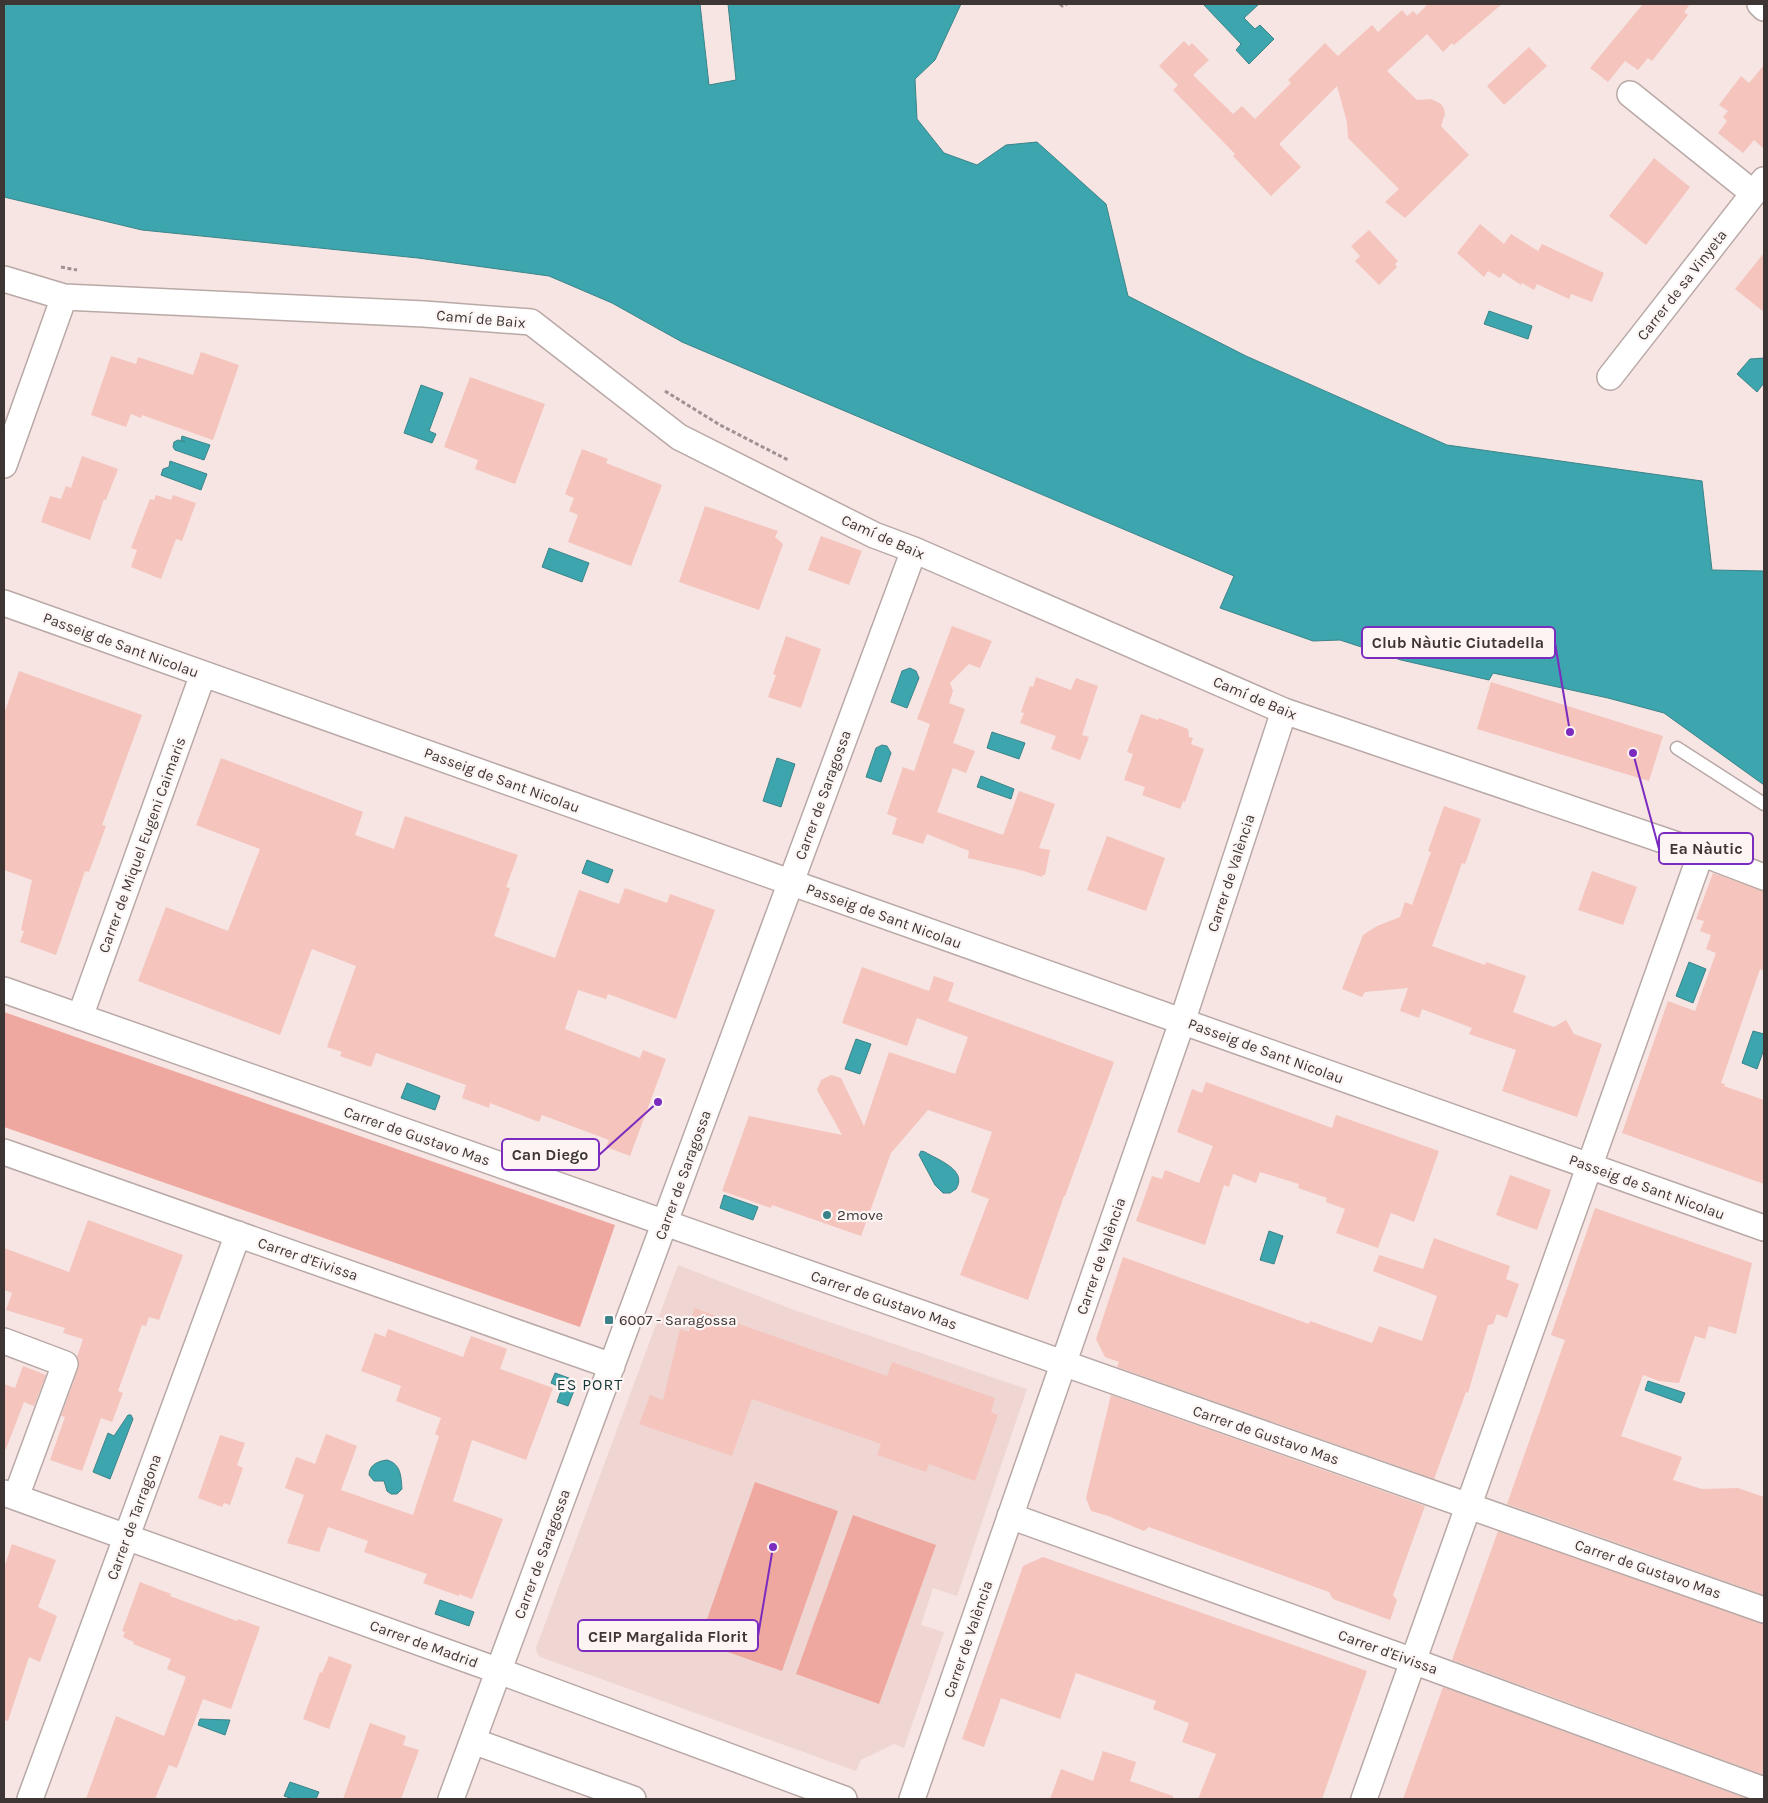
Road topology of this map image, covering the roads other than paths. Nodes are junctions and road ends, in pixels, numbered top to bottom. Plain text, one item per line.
1 (1760, 4) edge
2 (1764, 8) edge
3 (1630, 94) dead end
4 (1759, 186) edge
5 (4, 279) edge
6 (64, 297) junction
7 (1610, 377) dead end
8 (4, 465) edge
9 (914, 550) junction
10 (4, 603) edge
11 (203, 674) junction
12 (1284, 711) junction
13 (1677, 748) dead end
14 (1764, 804) edge
15 (1701, 853) junction
16 (1764, 877) edge
17 (791, 883) junction
18 (4, 990) edge
19 (80, 1017) junction
20 (1182, 1022) junction
21 (4, 1152) edge
22 (1589, 1166) junction
23 (665, 1223) junction
24 (1764, 1228) edge
25 (238, 1234) junction
26 (4, 1341) edge
27 (1064, 1363) junction
28 (612, 1366) junction
29 (10, 1495) edge
30 (1468, 1506) junction
31 (1010, 1516) junction
32 (127, 1537) junction
33 (1764, 1610) edge
34 (1413, 1661) junction
35 (499, 1671) junction
36 (473, 1742) junction
37 (1764, 1790) edge
38 (30, 1799) edge
39 (451, 1799) edge
40 (633, 1799) edge
41 (844, 1799) edge
42 (912, 1799) edge
43 (1364, 1799) edge

1 - 2 street
3 - 4 street, Carrer de sa Vinyeta
4 - 7 street, Carrer de sa Vinyeta
5 - 6 street, Camí de Baix
6 - 8 street
6 - 9 street, Camí de Baix
9 - 12 street, Camí de Baix
9 - 17 street, Carrer de Saragossa
10 - 11 street, Passeig de Sant Nicolau
11 - 17 street, Passeig de Sant Nicolau
11 - 19 street, Carrer de Miquel Eugeni Caimaris
12 - 15 street, Camí de Baix
12 - 20 street, Carrer de València
13 - 14 lane
15 - 16 street, Camí de Baix
15 - 22 street
17 - 20 street, Passeig de Sant Nicolau
17 - 23 street, Carrer de Saragossa
18 - 19 street, Carrer de Gustavo Mas
19 - 23 street, Carrer de Gustavo Mas
20 - 22 street, Passeig de Sant Nicolau
20 - 27 street, Carrer de València
21 - 25 street, Carrer d'Eivissa
22 - 24 street, Passeig de Sant Nicolau
22 - 30 street
23 - 27 street, Carrer de Gustavo Mas
23 - 28 street, Carrer de Saragossa
25 - 28 street, Carrer d'Eivissa
25 - 32 street, Carrer de Tarragona
26 - 29 street
27 - 30 street, Carrer de Gustavo Mas
27 - 31 street, Carrer de València
28 - 35 street, Carrer de Saragossa
29 - 32 street, Carrer de Madrid
30 - 33 street, Carrer de Gustavo Mas
30 - 34 street
31 - 34 street, Carrer d'Eivissa
31 - 42 street, Carrer de València
32 - 35 street, Carrer de Madrid
32 - 38 street, Carrer de Tarragona
34 - 37 street, Carrer d'Eivissa
34 - 43 street
35 - 36 street, Carrer de Saragossa
35 - 41 street, Carrer de Madrid
36 - 39 street, Carrer de Saragossa
36 - 40 street

